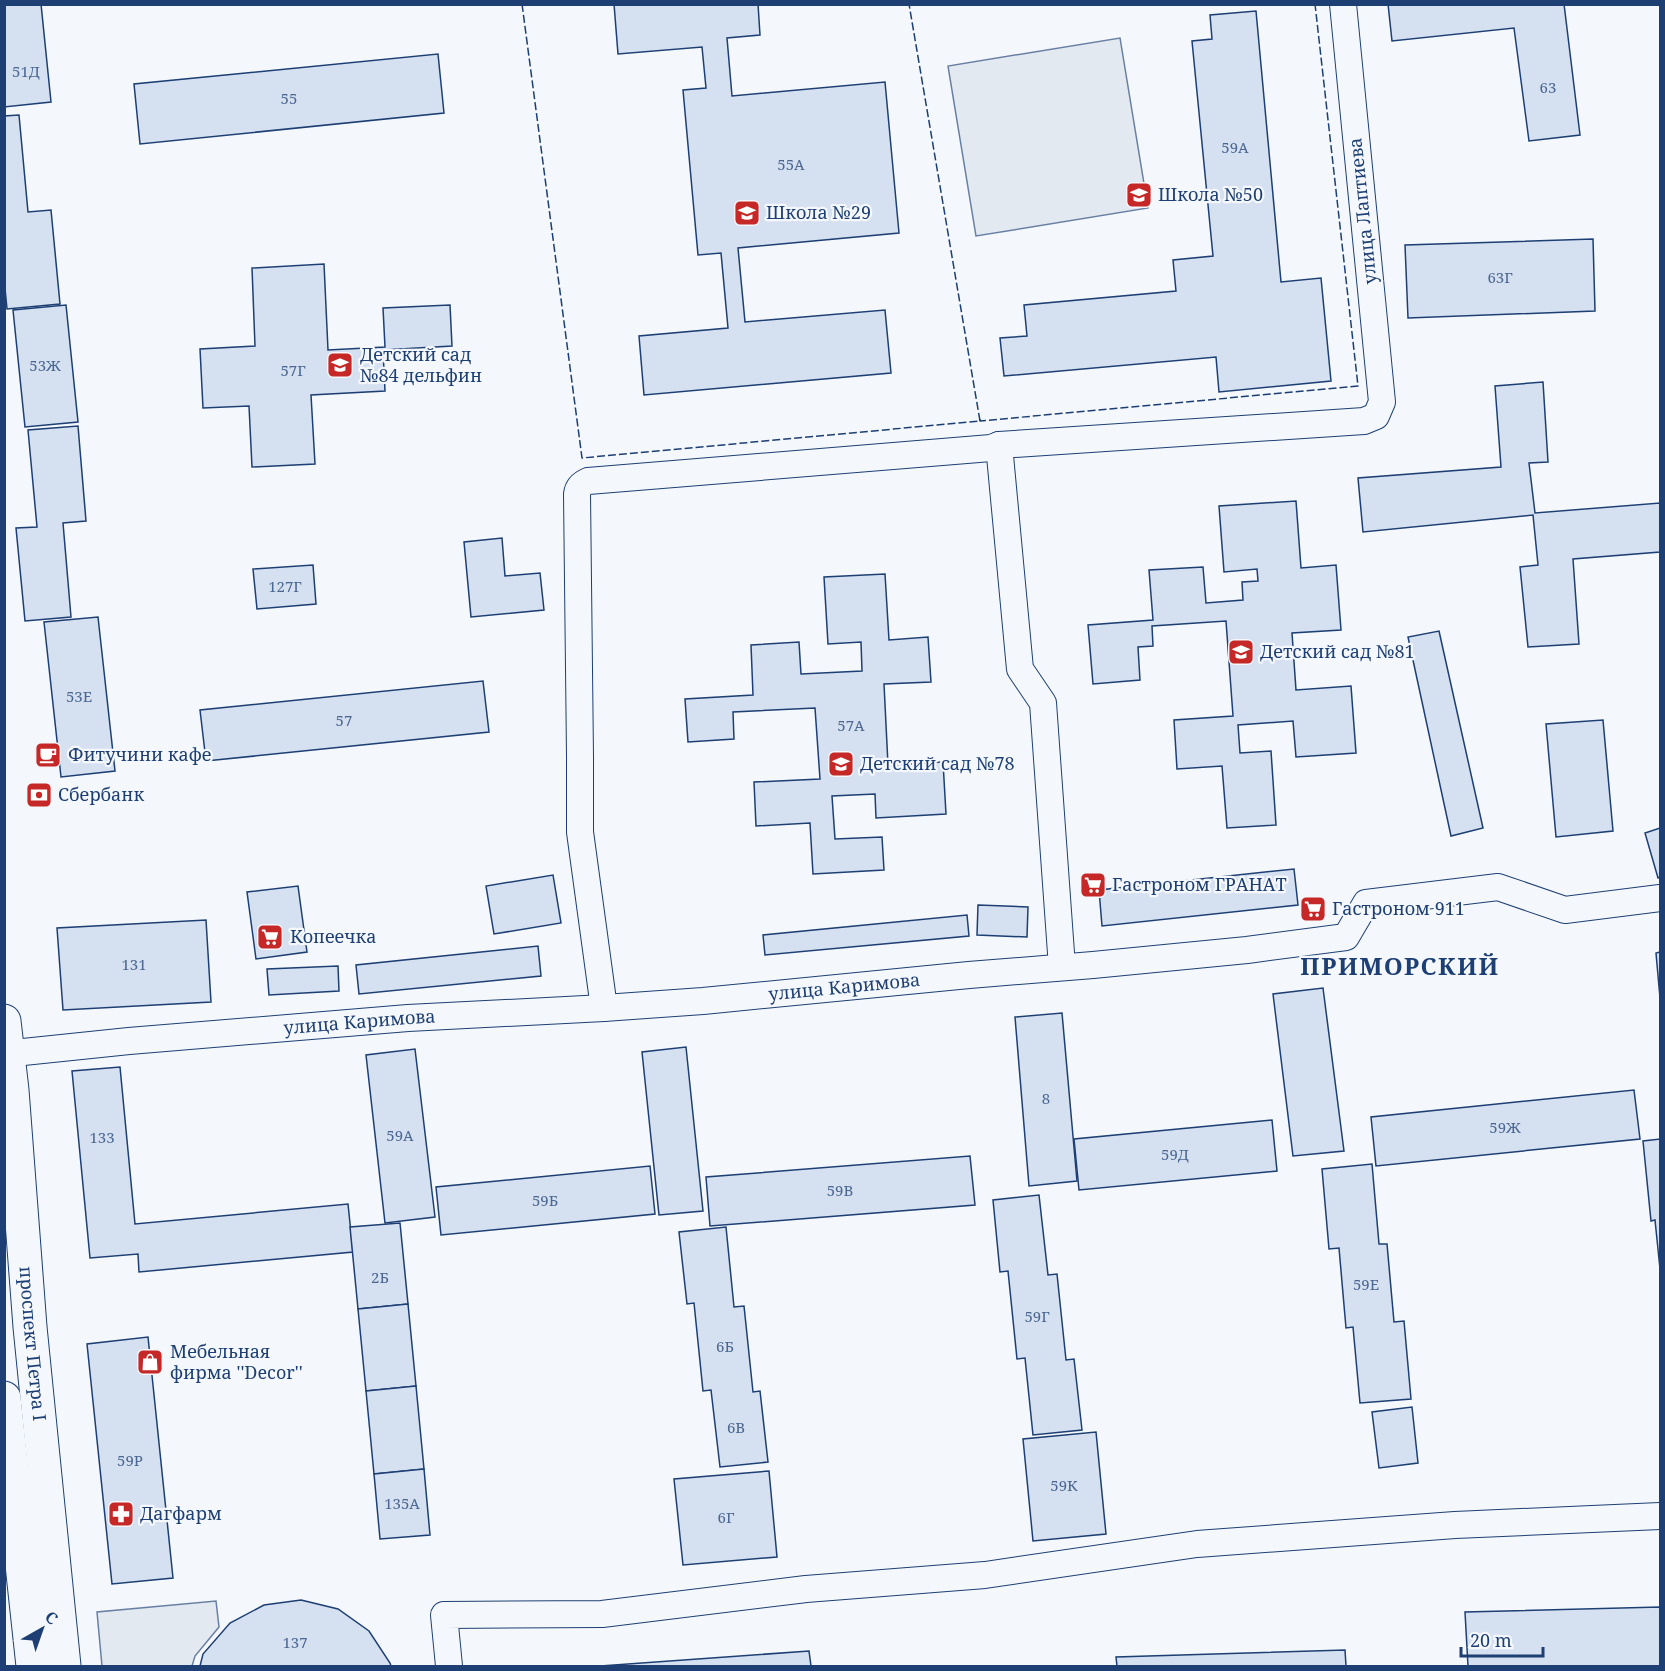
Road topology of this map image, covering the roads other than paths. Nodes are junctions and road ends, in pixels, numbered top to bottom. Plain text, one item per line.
1 (1343, 4) edge
2 (999, 445) junction
3 (1660, 898) edge
4 (1062, 967) junction
5 (604, 1008) junction
6 (4, 1021) edge
7 (7, 1054) edge
8 (4, 1398) edge
9 (1660, 1516) edge
10 (33, 1666) edge
11 (64, 1666) edge
12 (448, 1666) edge

1 - 2 street, улица Лаптиева
2 - 4 street
2 - 5 street
3 - 4 street, улица Каримова
4 - 5 street, улица Каримова
5 - 7 street, улица Каримова
6 - 7 main road, проспект Петра I
7 - 11 main road, проспект Петра I
8 - 10 main road, проспект Петра I
9 - 12 street

